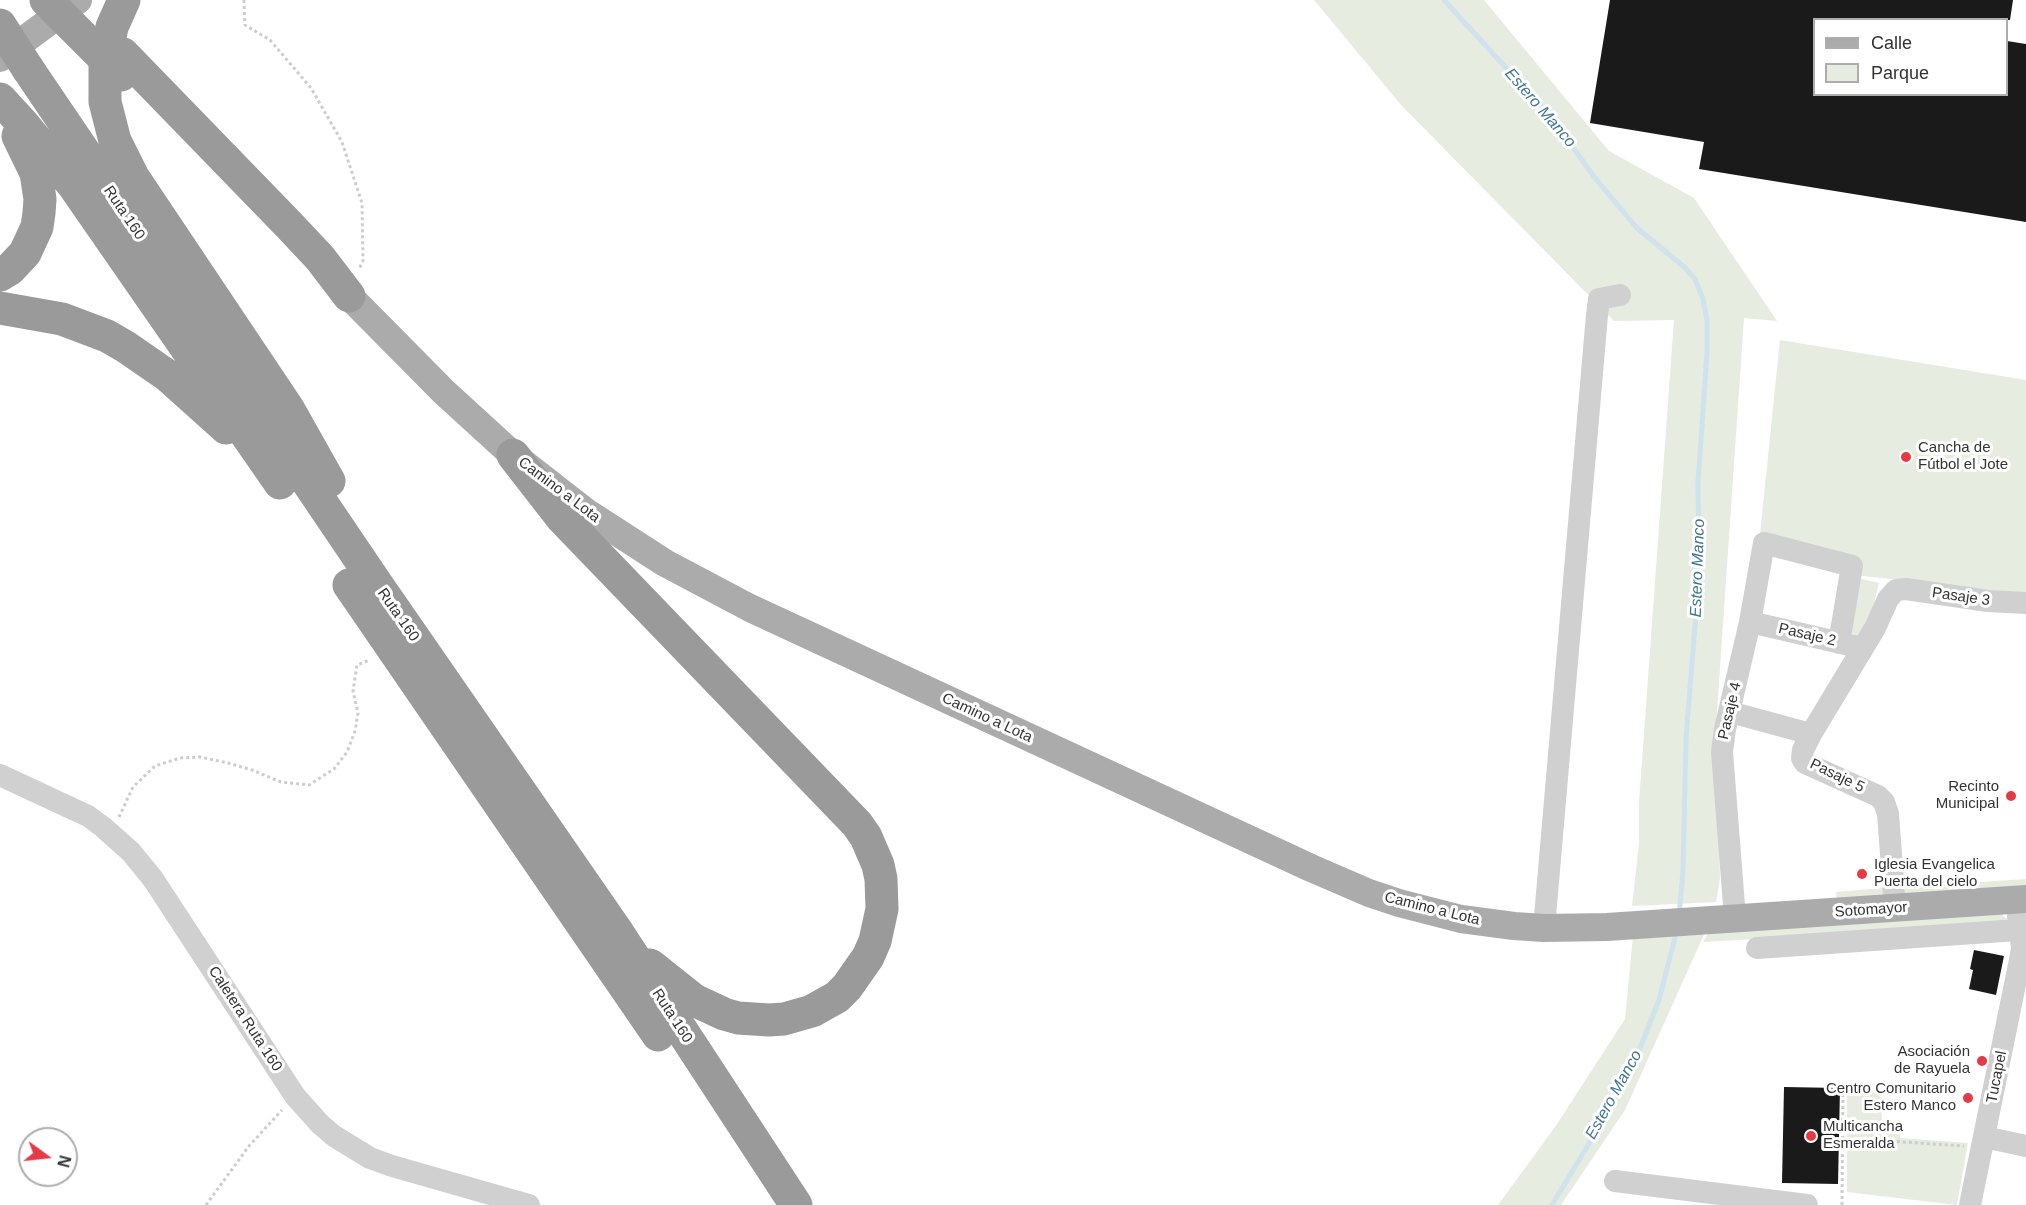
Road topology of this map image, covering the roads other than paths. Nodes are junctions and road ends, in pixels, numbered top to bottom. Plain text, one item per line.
1 (46, 0) edge
2 (69, 0) edge
3 (78, 0) edge
4 (124, 0) edge
5 (0, 24) edge
6 (14, 64) edge
7 (122, 65) junction
8 (0, 101) edge
9 (0, 275) edge
10 (1620, 295) dead end
11 (349, 296) joint
12 (0, 308) edge
13 (513, 455) junction
14 (281, 485) junction
15 (378, 586) junction
16 (1896, 590) joint
17 (2026, 603) edge
18 (1750, 622) junction
19 (1839, 643) junction
20 (1863, 648) junction
21 (1730, 712) junction
22 (1811, 734) junction
23 (0, 775) edge
24 (2021, 900) edge
25 (1895, 908) junction
26 (1726, 918) junction
27 (1544, 928) junction
28 (618, 933) junction
29 (2022, 940) edge
30 (1757, 948) dead end
31 (2020, 988) edge
32 (1983, 1142) junction
33 (2026, 1146) edge
34 (1615, 1181) dead end
35 (529, 1205) edge
36 (770, 1205) edge
37 (796, 1205) edge
38 (1808, 1205) edge
39 (1970, 1205) edge

1 - 7 highway, bridge
2 - 7 highway
3 - 6 main road
4 - 15 highway
5 - 6 highway, Ruta 160, bridge
6 - 15 highway, Ruta 160
7 - 11 highway
8 - 9 highway
8 - 14 highway, Ruta 160
10 - 27 street
11 - 13 main road, Camino a Lota
12 - 14 highway
13 - 27 main road, Camino a Lota
13 - 28 highway
14 - 36 highway, Ruta 160
15 - 28 highway, Ruta 160
16 - 17 street, Pasaje 3
16 - 20 street, Pasaje 5
18 - 19 street, Pasaje 2
18 - 19 street, Pasaje 4
18 - 21 street, Pasaje 4
19 - 20 street, Pasaje 2
20 - 22 street, Pasaje 5
21 - 22 street
21 - 26 street, Pasaje 4
22 - 25 street, Pasaje 5
23 - 35 street, Caletera Ruta 160
24 - 25 main road, Sotomayor
24 - 29 street, Tucapel
25 - 26 main road, Sotomayor
26 - 27 main road, Camino a Lota
28 - 37 highway, Ruta 160
29 - 30 street, Sotomayor
29 - 31 street, Tucapel
31 - 32 street, Tucapel
32 - 33 street
32 - 39 street, Tucapel
34 - 38 street

